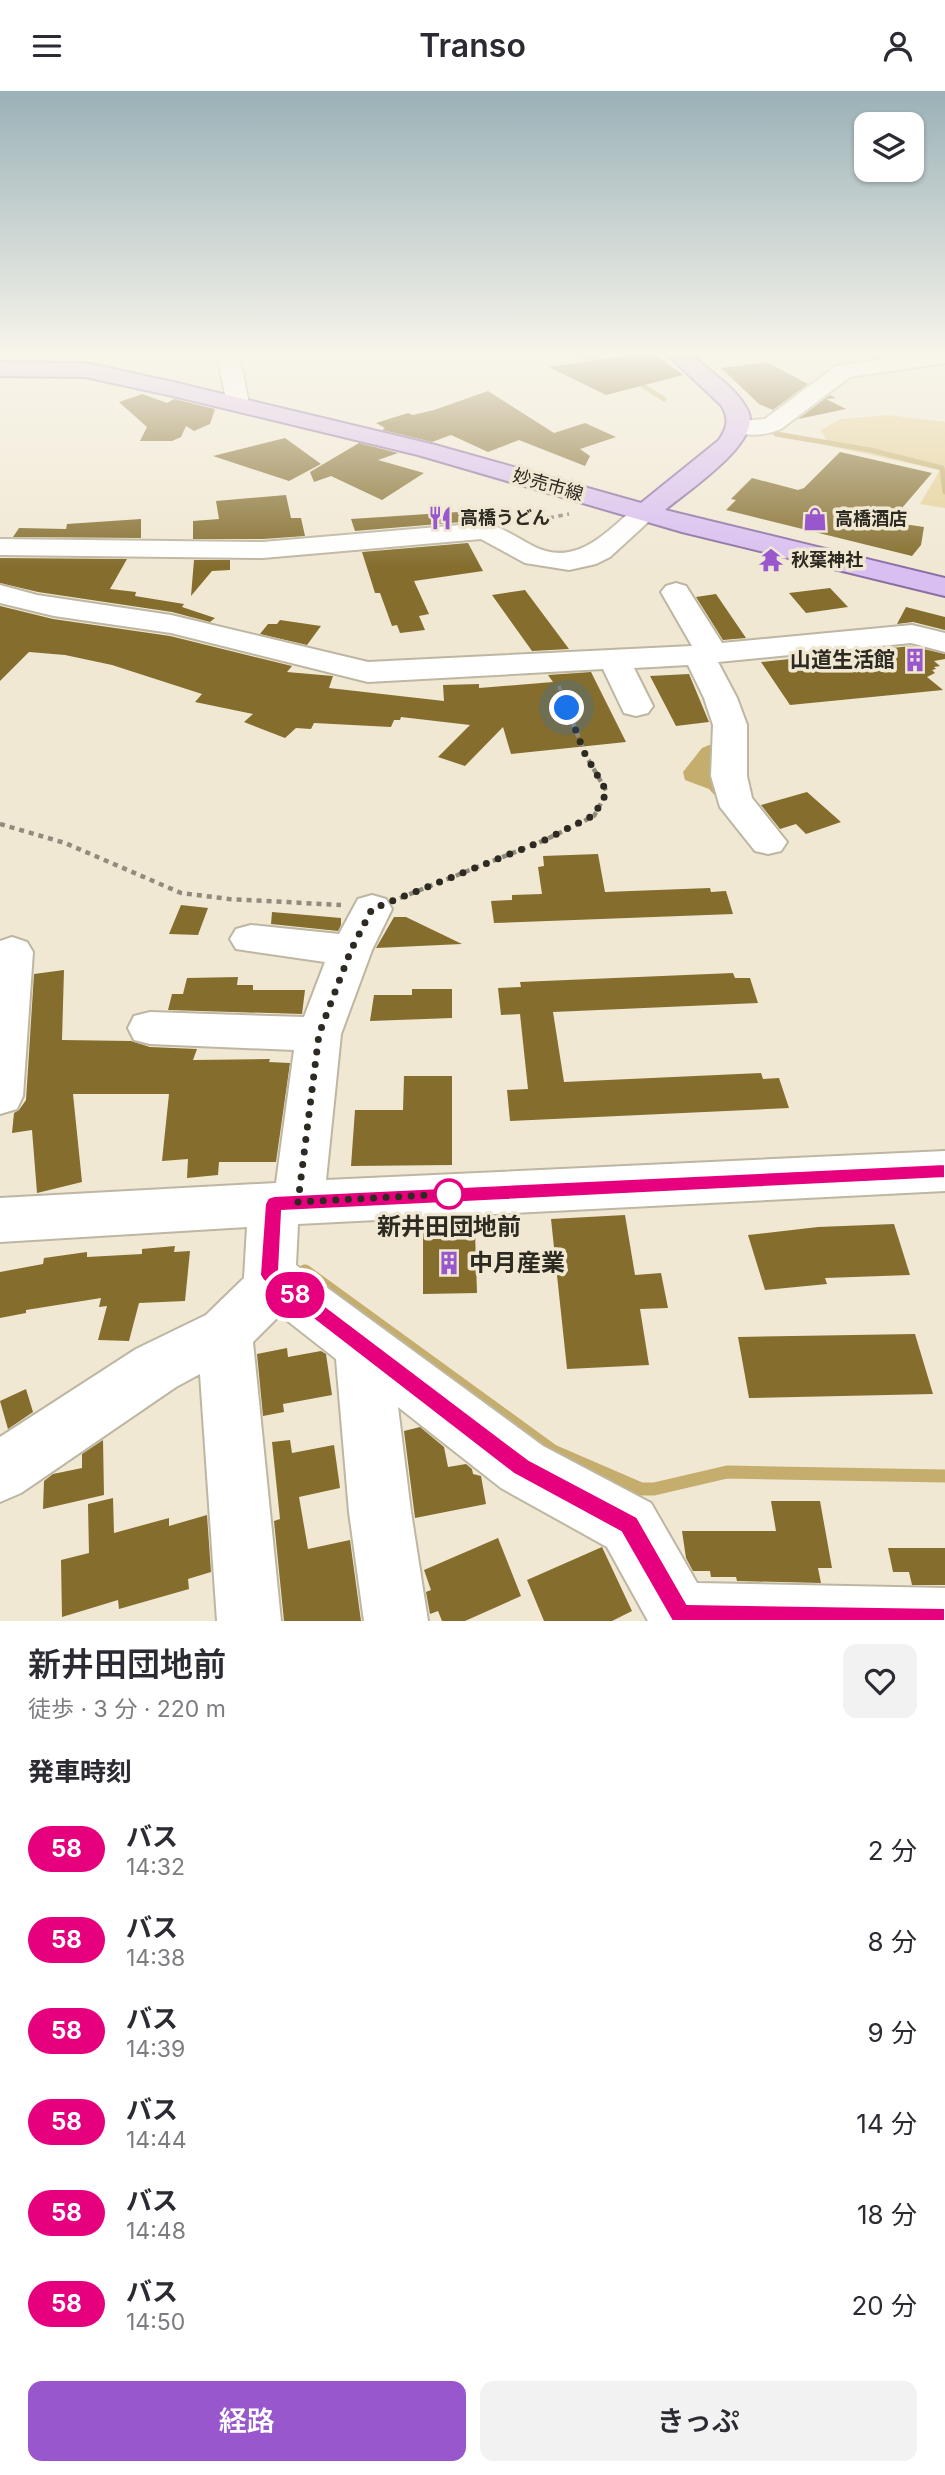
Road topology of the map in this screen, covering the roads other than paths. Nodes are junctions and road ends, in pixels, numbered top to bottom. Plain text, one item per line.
1 (325, 425) edge
2 (770, 425) edge
3 (739, 427) joint
4 (645, 513) junction
5 (0, 547) edge
6 (945, 587) edge
7 (676, 592) dead end
8 (1, 595) edge
9 (945, 643) edge
10 (705, 655) junction
11 (615, 661) junction
12 (636, 706) dead end
13 (768, 842) dead end
14 (372, 909) road end
15 (251, 939) dead end
16 (351, 950) junction
17 (12, 953) dead end
18 (150, 1028) dead end
19 (319, 1034) junction
20 (0, 1096) edge
21 (945, 1171) edge
22 (286, 1203) junction
23 (0, 1220) edge
24 (277, 1281) junction
25 (225, 1333) junction
26 (363, 1347) junction
27 (0, 1472) edge
28 (682, 1618) edge
29 (945, 1620) edge
30 (248, 1621) edge
31 (396, 1621) edge

1 - 4 main road, 妙売市線
2 - 3 street
3 - 4 main road
4 - 5 street
4 - 6 main road, 妙売市線
7 - 10 street
8 - 11 street
9 - 10 street
10 - 11 street
10 - 13 street
11 - 12 street
14 - 16 street
15 - 16 street
16 - 19 street
17 - 20 street
18 - 19 street
19 - 22 street
21 - 22 street
22 - 23 street
22 - 24 street
24 - 25 street
24 - 26 street
25 - 27 street
25 - 30 street
26 - 28 street
26 - 31 street
28 - 29 street

